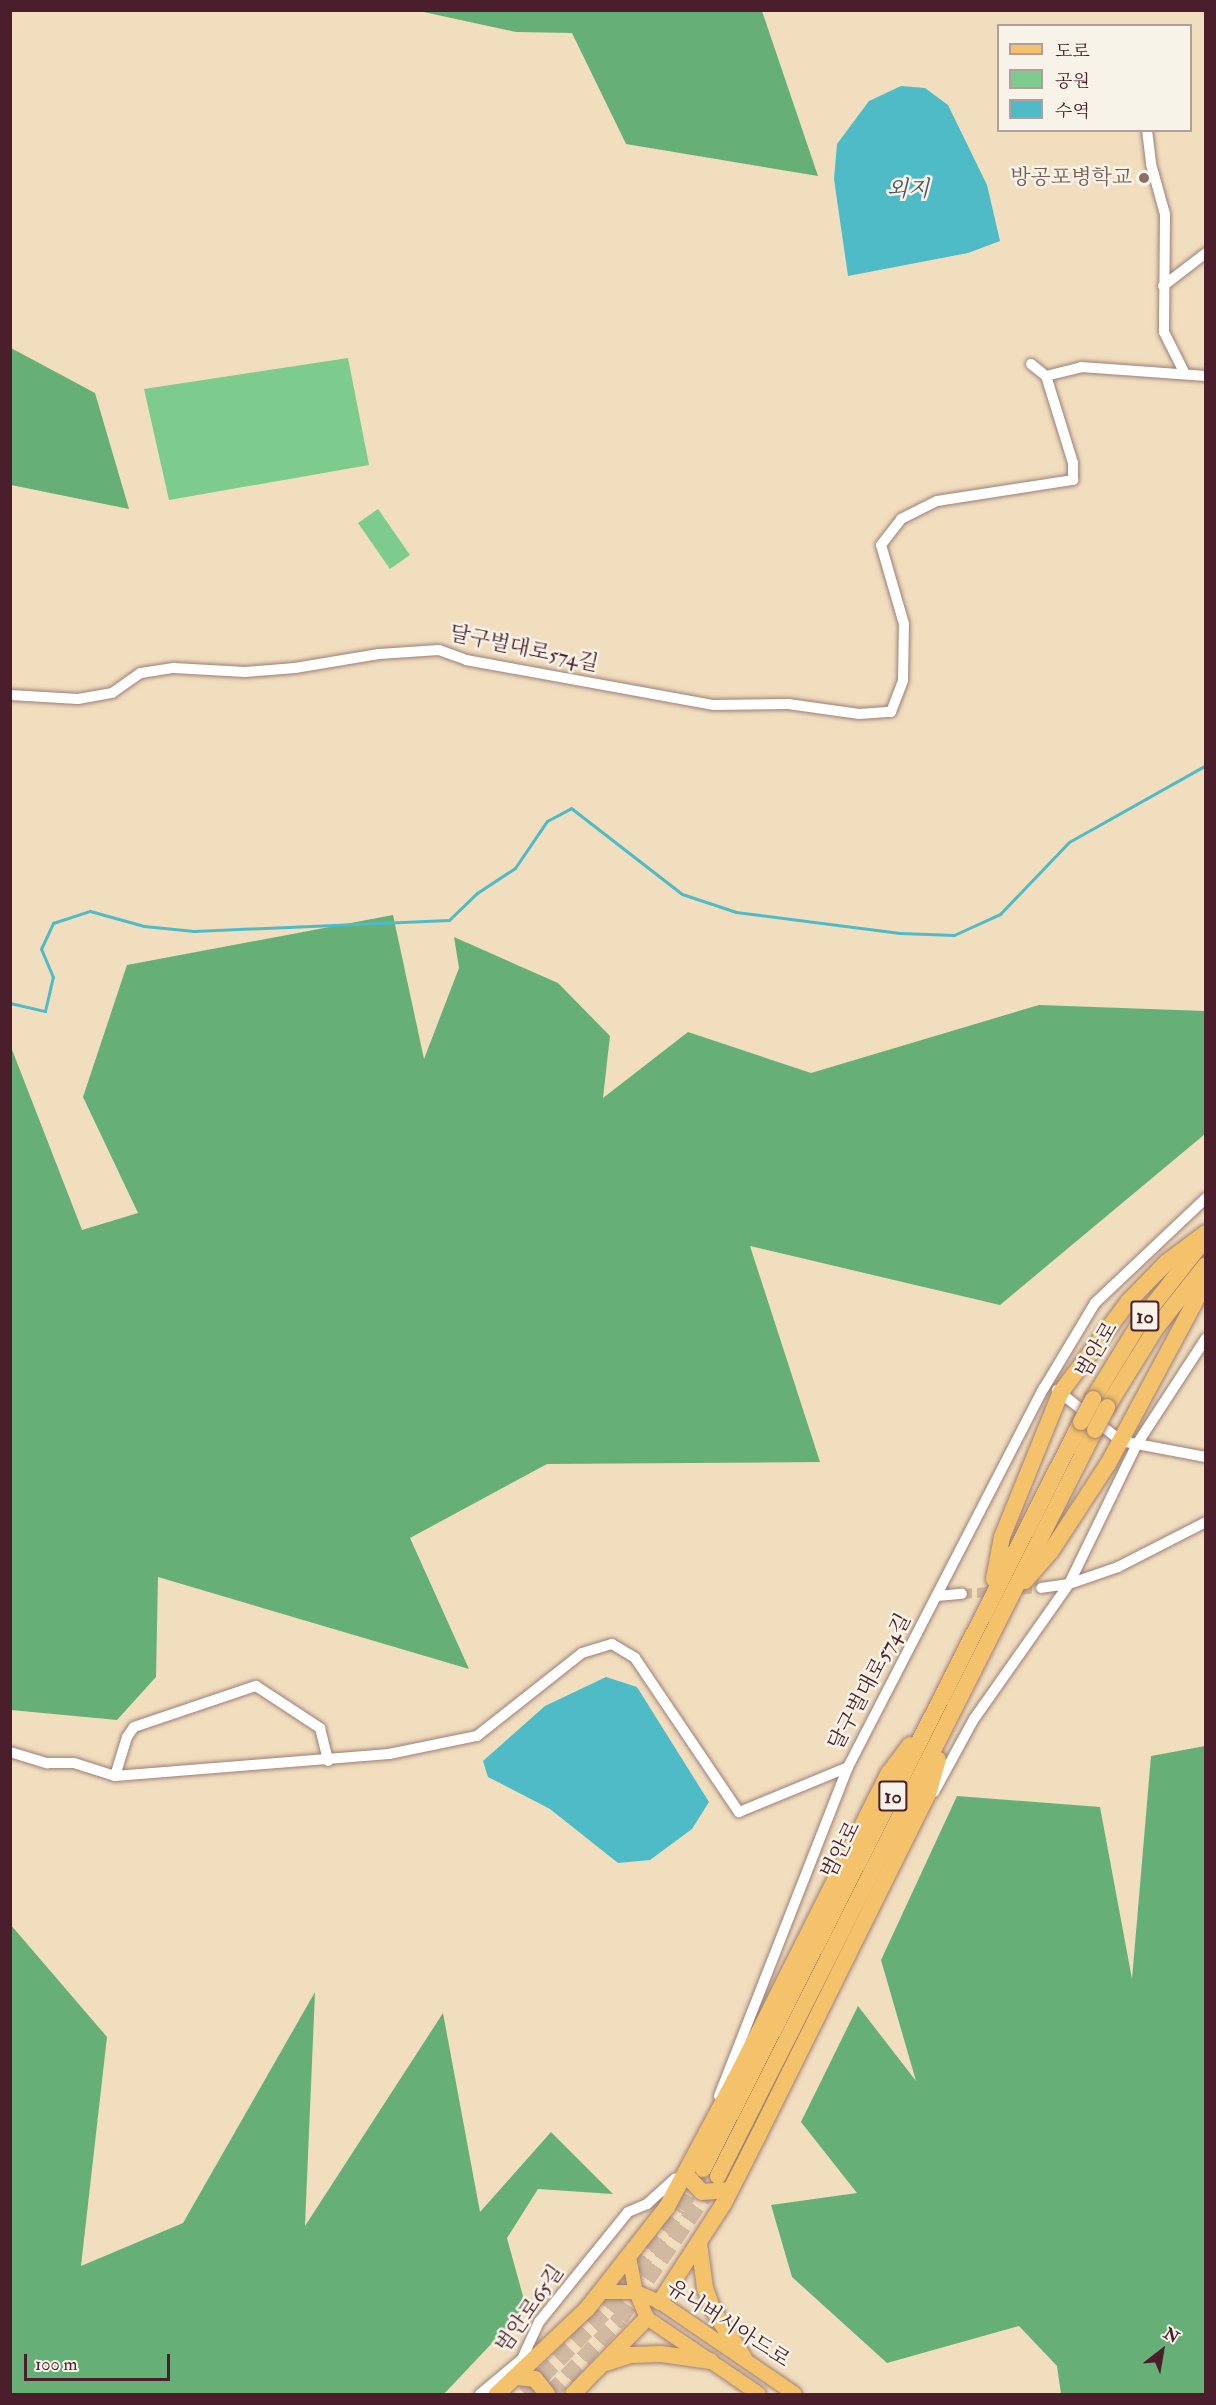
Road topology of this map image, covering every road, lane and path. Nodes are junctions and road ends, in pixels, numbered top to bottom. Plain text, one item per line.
1 (1147, 132) edge
2 (1206, 253) edge
3 (1163, 286) junction
4 (1031, 364) dead end
5 (1184, 372) junction
6 (1046, 376) junction
7 (1206, 376) edge
8 (10, 695) edge
9 (1206, 1198) edge
10 (1206, 1233) edge
11 (1206, 1239) edge
12 (1206, 1265) edge
13 (1206, 1281) edge
14 (1206, 1338) edge
15 (1054, 1388) junction
16 (1100, 1403) junction
17 (1088, 1426) junction
18 (1129, 1442) junction
19 (1206, 1457) edge
20 (1206, 1522) edge
21 (1069, 1584) junction
22 (1041, 1588) tunnel mouth
23 (962, 1594) tunnel mouth
24 (937, 1596) junction
25 (991, 1599) junction
26 (1009, 1599) junction
27 (944, 1712) junction
28 (10, 1752) edge
29 (328, 1761) junction
30 (848, 1767) junction
31 (115, 1776) junction
32 (879, 1892) junction
33 (710, 2173) tunnel mouth
34 (686, 2175) junction
35 (730, 2190) junction
36 (628, 2212) joint
37 (699, 2243) junction
38 (629, 2257) junction
39 (603, 2292) junction
40 (636, 2292) junction
41 (660, 2302) junction
42 (647, 2318) junction
43 (744, 2358) junction
44 (711, 2361) junction
45 (606, 2363) junction
46 (518, 2377) junction
47 (480, 2394) edge
48 (497, 2394) edge
49 (547, 2394) edge
50 (573, 2394) edge
51 (759, 2394) edge
52 (795, 2394) edge

1 - 3 street
2 - 3 street
3 - 5 street
4 - 6 street
5 - 6 street
5 - 7 street
6 - 8 street, 달구벌대로574길
9 - 15 street, 달구벌대로574길
10 - 15 highway
11 - 16 highway, 범안로 / 10
12 - 16 highway, 범안로 / 10
13 - 18 highway
14 - 18 street
15 - 18 street
15 - 24 street, 달구벌대로574길
15 - 25 highway
16 - 17 highway, 10, bridge
17 - 25 highway, 범안로 / 10
17 - 26 highway, 범안로 / 10
18 - 19 street
18 - 21 street
18 - 26 highway
20 - 21 street
21 - 22 street
21 - 32 street
23 - 24 street
24 - 30 street, 달구벌대로574길
25 - 27 highway, 범안로 / 10
26 - 27 highway, 범안로 / 10
27 - 32 highway
27 - 33 highway, 범안로 / 10
27 - 34 highway
28 - 31 street
29 - 30 street
29 - 31 street
29 - 31 street
30 - 36 street, 달구벌대로574길
32 - 35 highway
34 - 35 highway
34 - 38 highway
35 - 37 highway
36 - 47 street, 범안로65길
37 - 41 highway
37 - 43 highway
38 - 39 highway
38 - 40 main road, 유니버시아드로
39 - 40 main road, 유니버시아드로
39 - 46 highway
40 - 41 main road, 유니버시아드로
40 - 42 main road, 유니버시아드로
41 - 42 main road
41 - 43 main road, 유니버시아드로
42 - 44 main road, 유니버시아드로
42 - 45 highway
43 - 52 main road, 유니버시아드로
44 - 45 highway
44 - 51 main road, 유니버시아드로
45 - 50 highway
46 - 48 highway
46 - 49 highway

